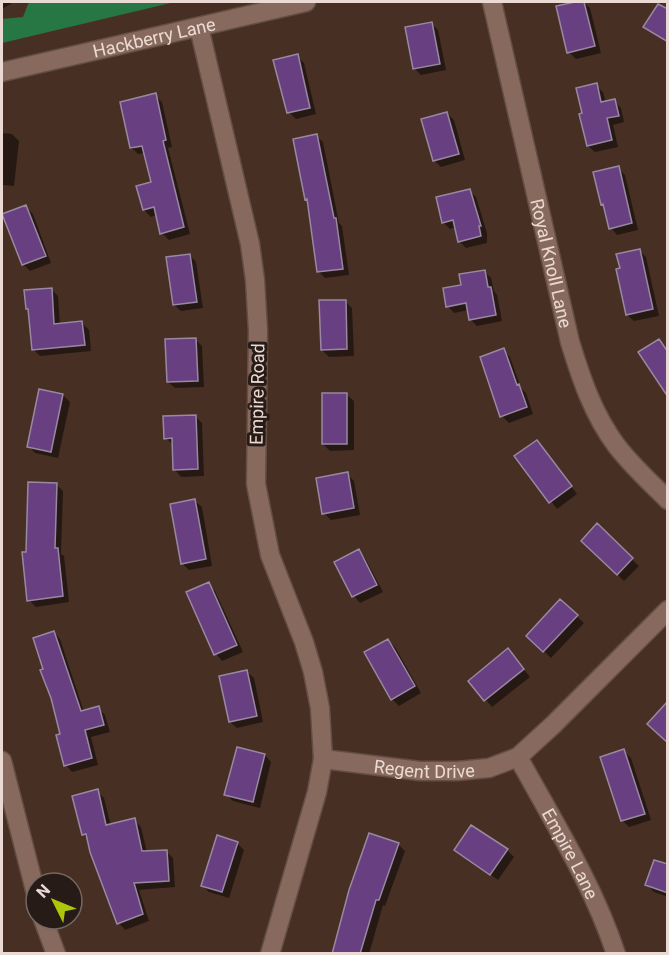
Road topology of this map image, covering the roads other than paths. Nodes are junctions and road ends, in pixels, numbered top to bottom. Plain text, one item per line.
1 (306, 2) edge
2 (492, 2) edge
3 (199, 27) junction
4 (2, 72) edge
5 (668, 500) edge
6 (668, 610) edge
7 (518, 757) junction
8 (323, 759) junction
9 (2, 761) edge
10 (30, 871) edge
11 (47, 931) edge
12 (56, 954) edge
13 (270, 954) edge
14 (616, 954) edge

1 - 3 street, Hackberry Lane
2 - 5 street, Royal Knoll Lane
3 - 4 street, Hackberry Lane
3 - 8 street, Empire Road
6 - 7 street, Regent Drive
7 - 8 street, Regent Drive
7 - 14 street, Empire Lane
8 - 13 street
9 - 10 street
11 - 12 street

